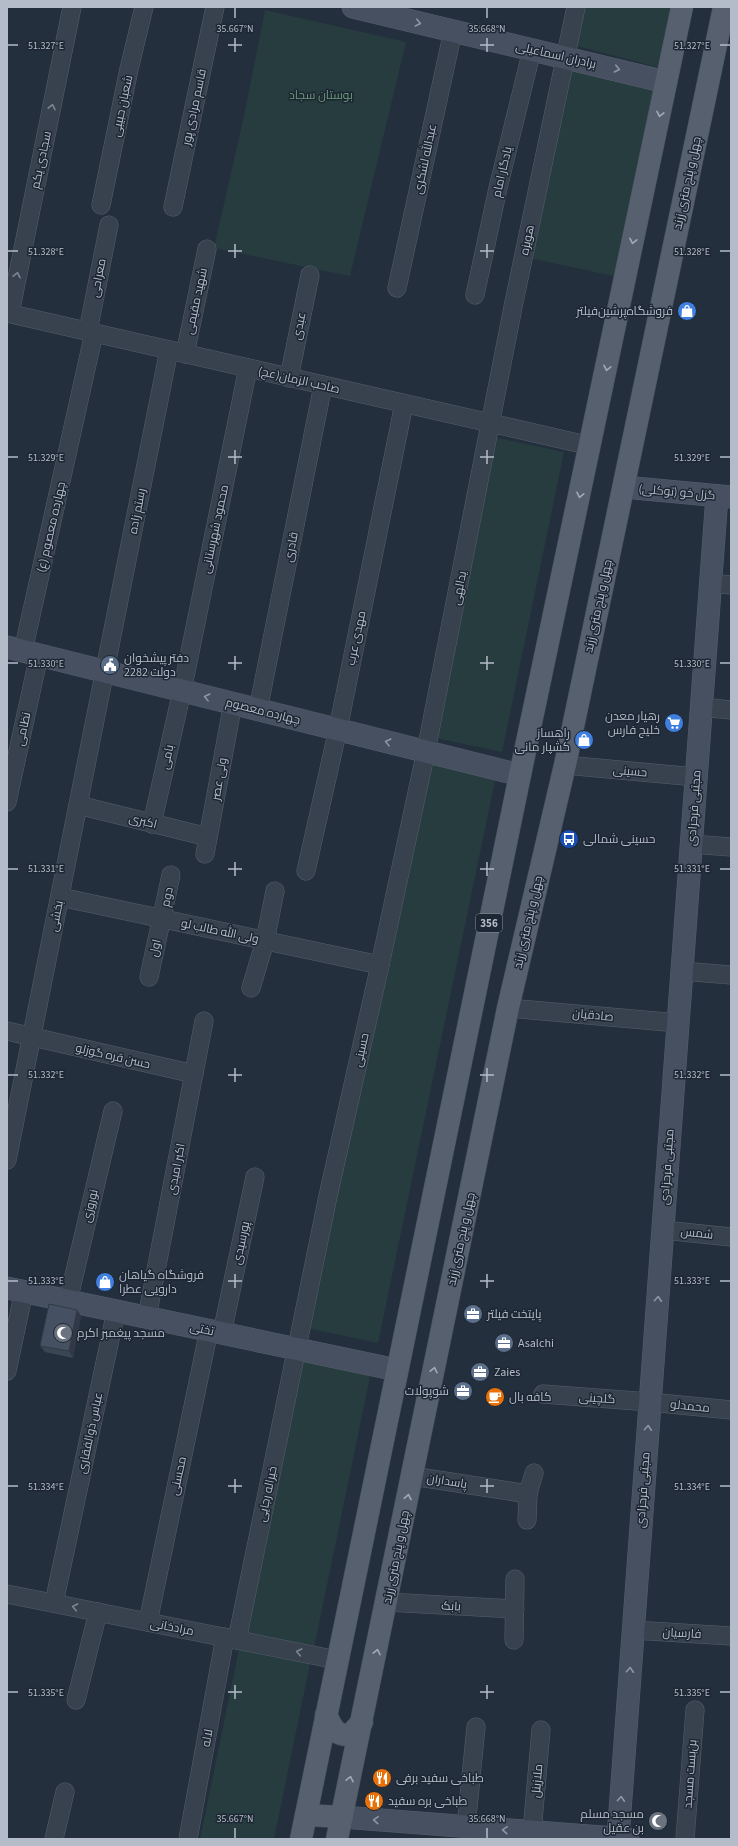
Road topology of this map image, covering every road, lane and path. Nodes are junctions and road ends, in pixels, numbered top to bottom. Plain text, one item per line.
1 (72, 7) edge
2 (144, 7) edge
3 (215, 7) edge
4 (353, 7) edge
5 (576, 7) edge
6 (682, 7) edge
7 (724, 7) edge
8 (390, 11) edge
9 (453, 31) junction
10 (532, 50) junction
11 (565, 58) junction
12 (666, 82) junction
13 (101, 205) dead end
14 (173, 207) dead end
15 (109, 225) dead end
16 (207, 249) dead end
17 (310, 275) dead end
18 (397, 288) dead end
19 (475, 295) dead end
20 (8, 313) edge
21 (91, 332) junction
22 (177, 352) junction
23 (248, 368) junction
24 (289, 378) junction
25 (323, 385) junction
26 (404, 404) junction
27 (490, 424) junction
28 (591, 446) junction
29 (624, 487) junction
30 (724, 496) edge
31 (721, 584) edge
32 (23, 651) edge
33 (105, 672) junction
34 (182, 691) junction
35 (233, 703) junction
36 (701, 707) junction
37 (258, 710) junction
38 (731, 710) edge
39 (338, 730) junction
40 (426, 751) junction
41 (565, 765) junction
42 (520, 775) junction
43 (696, 778) junction
44 (7, 802) edge
45 (78, 805) junction
46 (152, 824) junction
47 (691, 844) junction
48 (207, 846) joint
49 (731, 848) edge
50 (306, 871) dead end
51 (171, 875) dead end
52 (275, 891) dead end
53 (60, 897) junction
54 (162, 919) junction
55 (265, 941) junction
56 (380, 965) junction
57 (682, 971) junction
58 (731, 975) edge
59 (149, 977) dead end
60 (250, 988) dead end
61 (508, 1008) junction
62 (204, 1021) dead end
63 (678, 1023) junction
64 (7, 1031) edge
65 (32, 1037) junction
66 (194, 1074) junction
67 (113, 1111) dead end
68 (7, 1160) edge
69 (255, 1177) dead end
70 (663, 1230) junction
71 (731, 1237) edge
72 (15, 1290) edge
73 (68, 1300) junction
74 (116, 1311) junction
75 (147, 1317) junction
76 (215, 1332) junction
77 (298, 1349) junction
78 (397, 1370) junction
79 (7, 1372) edge
80 (543, 1394) dead end
81 (650, 1402) junction
82 (731, 1410) edge
83 (534, 1473) dead end
84 (412, 1476) junction
85 (528, 1494) junction
86 (527, 1520) dead end
87 (515, 1579) dead end
88 (7, 1594) edge
89 (387, 1602) junction
90 (54, 1603) junction
91 (515, 1610) junction
92 (98, 1612) junction
93 (148, 1622) junction
94 (633, 1630) junction
95 (731, 1636) edge
96 (231, 1639) junction
97 (514, 1640) dead end
98 (337, 1660) junction
99 (76, 1700) dead end
100 (695, 1710) dead end
101 (326, 1715) junction
102 (362, 1722) junction
103 (476, 1727) dead end
104 (541, 1730) dead end
105 (65, 1792) dead end
106 (306, 1814) junction
107 (342, 1817) junction
108 (466, 1827) junction
109 (532, 1832) junction
110 (583, 1837) edge
111 (54, 1839) edge
112 (188, 1839) edge
113 (301, 1839) edge
114 (337, 1839) edge
115 (623, 1839) edge
116 (685, 1839) edge

20 -> 1 street, سجادی یکم
2 - 13 street, شعبان حبیبی
3 - 14 street, قاسم مرادی پور
4 - 8 street, برادران اسماعیلی
5 - 11 street, هویزه
6 - 12 main road, 356
7 - 29 main road, چهل و پنج متری زرند
8 -> 9 street, برادران اسماعیلی
9 - 10 street, برادران اسماعیلی
9 - 18 street, عبدالله لشکری
10 - 11 street, برادران اسماعیلی
10 - 19 street, یادگار امام
11 -> 12 street, برادران اسماعیلی
11 - 27 street, هویزه
12 -> 28 main road, 356
15 - 21 street, معراحی
16 - 22 street, شهید مقیمی
17 - 24 street, عبدی
20 - 21 street, صاحب الزمان(عج)
21 - 22 street, صاحب الزمان(عج)
21 - 32 street, چهارده معصوم (ع)
22 - 23 street, صاحب الزمان(عج)
22 - 33 street, رستم زاده
23 - 24 street, صاحب الزمان(عج)
23 - 34 street, محمود شهرستانی
24 - 25 street, صاحب الزمان(عج)
25 - 26 street, صاحب الزمان(عج)
25 - 37 street, قادری
26 - 27 street, صاحب الزمان(عج)
26 - 39 street, مهدی عرب
27 - 28 street, صاحب الزمان(عج)
27 - 40 street, یدالهی
28 -> 42 main road, 356
29 - 30 street, گزل خو (توکلی)
29 - 41 main road, چهل و پنج متری زرند
30 - 31 street, مجتبی فرحزادی
31 - 36 street, مجتبی فرحزادی
32 - 33 street, چهارده معصوم
32 - 44 street, نظامی
33 - 34 street, چهارده معصوم
33 - 45 street, بخشی
35 -> 34 street, چهارده معصوم
34 - 46 street, بامی
35 - 37 street, چهارده معصوم
35 - 48 street, ولی عصر
36 - 38 street
36 - 43 street, مجتبی فرحزادی
37 - 39 street, چهارده معصوم
40 -> 39 street, چهارده معصوم
39 - 50 street, مهدی عرب
40 - 42 street, چهارده معصوم
40 - 56 street, حسینی
41 - 43 street, حسینی
41 - 61 main road, چهل و پنج متری زرند
42 - 78 main road, 356
43 - 47 street, مجتبی فرحزادی
45 - 46 street, اکبری
45 - 53 street, بخشی
46 - 48 street, اکبری
47 - 49 street
47 - 57 street, مجتبی فرحزادی
51 - 54 street, دوم
52 - 55 street
53 - 54 street, ولی الله طالب لو
53 - 65 street, بخشی
54 - 55 street, ولی الله طالب لو
54 - 59 street, اول
55 - 56 street, ولی الله طالب لو
55 - 60 street
56 - 77 street, حسینی
57 - 58 street
57 - 63 street, مجتبی فرحزادی
61 - 63 street, صادقیان
84 -> 61 main road, چهل و پنج متری زرند
62 - 66 street, اکبر امیدی
63 - 70 street, مجتبی فرحزادی
64 - 65 street, حسن قره گوزلو
65 - 66 street, حسن قره گوزلو
65 - 68 street, بخشی
66 - 75 street, اکبر امیدی
67 - 73 street, نوروزی
69 - 76 street, پورسیدی
70 - 71 street, شمس
81 -> 70 street, مجتبی فرحزادی
72 - 73 street, تختی
72 - 79 street
73 - 74 street, تختی
74 - 75 street, تختی
74 - 90 street, عباس ذوالفقاری
75 - 76 street, تختی
76 - 77 street, تختی
76 - 93 street, محسنی
77 - 78 street, تختی
77 - 96 street, خیراله رجایی
78 - 98 main road, 356
80 - 81 street, گلچینی
81 - 82 street, محمدلو
94 -> 81 street, مجتبی فرحزادی
83 - 85 street
84 - 85 street, پاسداران
89 -> 84 main road, چهل و پنج متری زرند
85 - 86 street
87 - 91 street
88 - 90 street, مرادخانی
89 - 91 street, بابک
102 -> 89 main road, چهل و پنج متری زرند
92 -> 90 street, مرادخانی
91 - 97 street
92 - 93 street, مرادخانی
92 - 99 street
93 - 96 street, مرادخانی
94 - 95 street, فارسیان
115 -> 94 street, مجتبی فرحزادی
98 -> 96 street, مرادخانی
96 - 112 street, لاله
98 - 101 main road, 356
100 - 116 street, بن‌بست مسجد
101 - 102 main road
101 - 106 main road, 356
107 -> 102 main road, چهل و پنج متری زرند
103 - 108 street
104 - 109 street, ملازینل
105 - 111 street
106 - 107 main road
106 - 113 main road, 356
108 -> 107 street
107 - 114 main road, چهل و پنج متری زرند
109 -> 108 street
109 - 110 street
110 - 115 street

